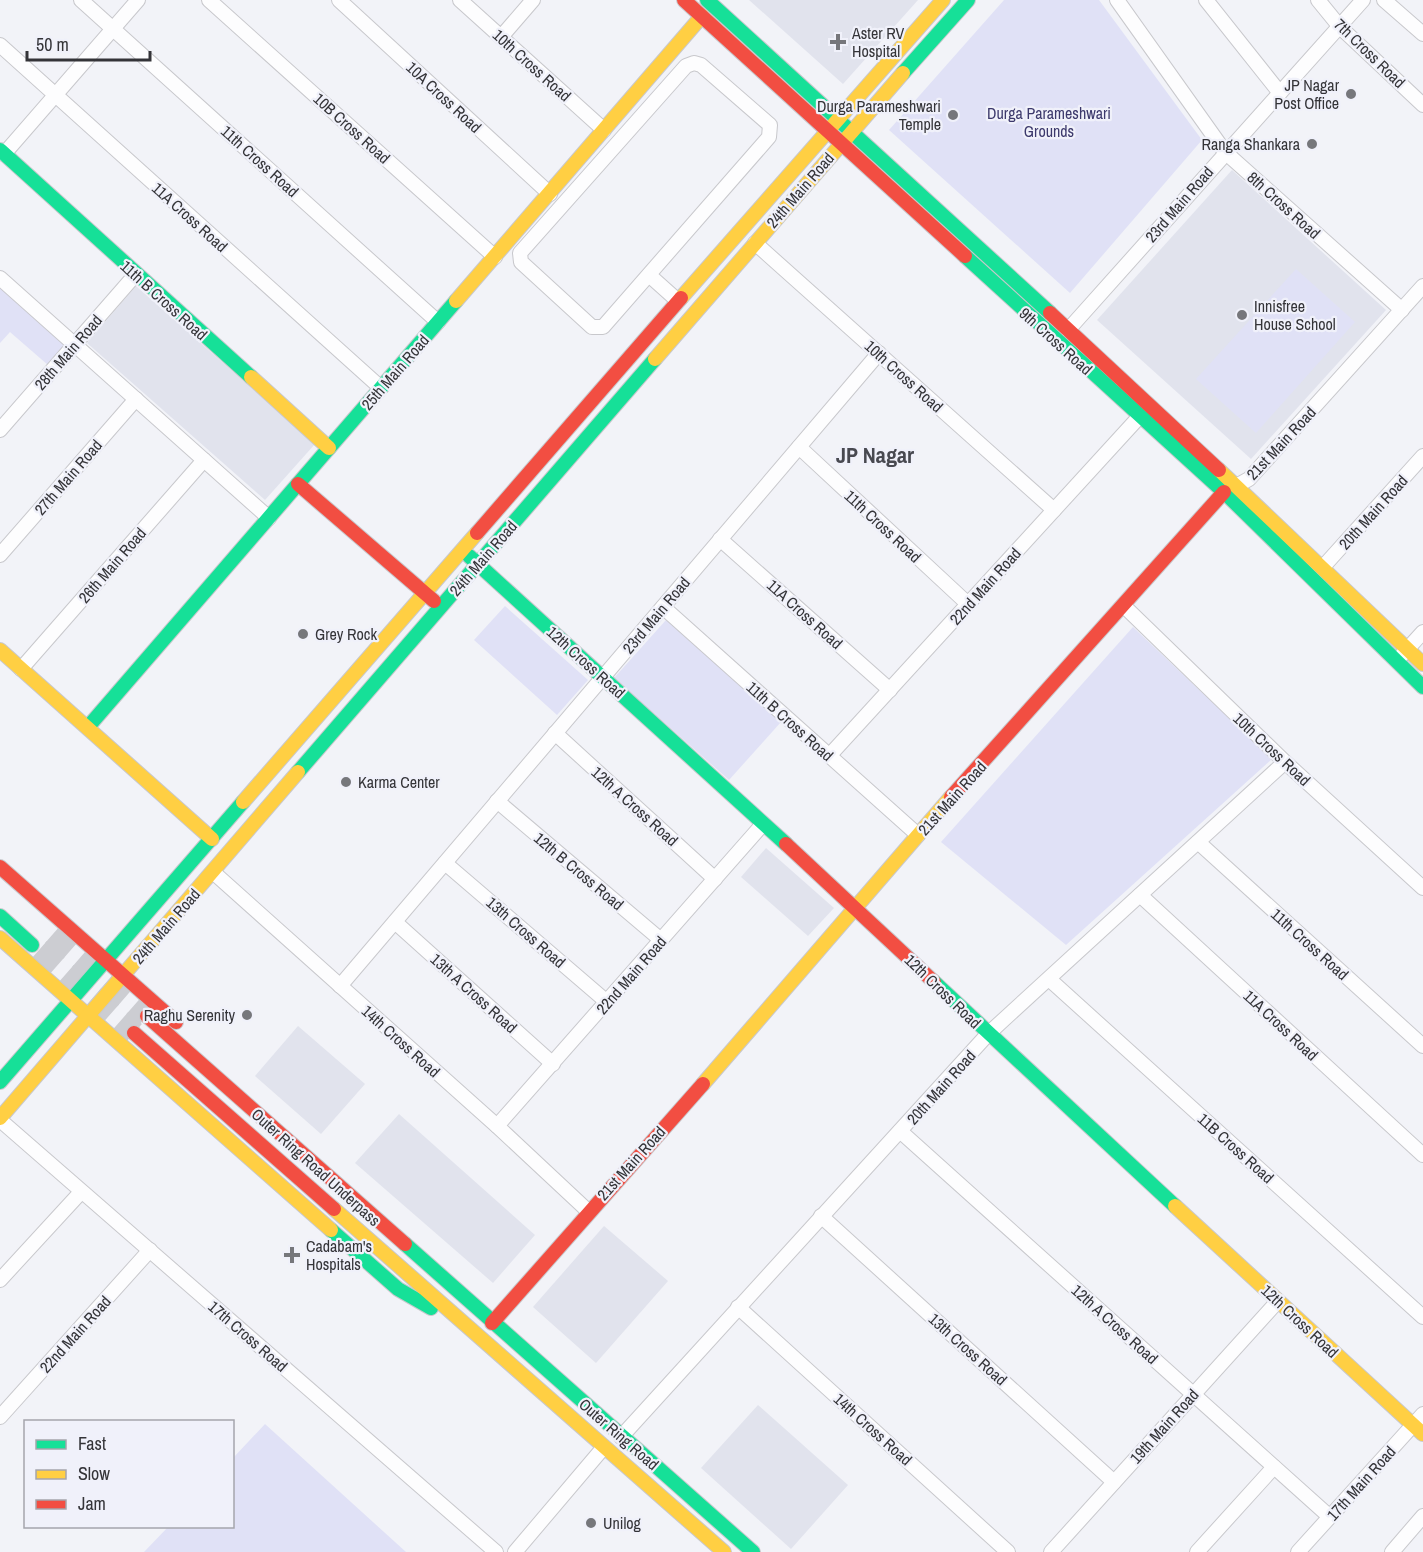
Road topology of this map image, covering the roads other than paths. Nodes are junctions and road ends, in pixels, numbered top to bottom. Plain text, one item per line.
1 (81, 0) edge
2 (138, 0) edge
3 (209, 0) edge
4 (339, 0) edge
5 (460, 0) edge
6 (533, 0) edge
7 (684, 0) edge
8 (707, 0) edge
9 (943, 0) edge
10 (968, 0) edge
11 (1206, 0) edge
12 (1318, 0) edge
13 (1363, 0) edge
14 (1384, 0) edge
15 (1123, 2) edge
16 (702, 16) junction
17 (1341, 27) junction
18 (113, 29) junction
19 (1423, 34) edge
20 (501, 37) junction
21 (0, 45) edge
22 (1280, 93) junction
23 (55, 96) junction
24 (1423, 105) edge
25 (620, 111) junction
26 (837, 118) junction
27 (635, 125) junction
28 (604, 130) junction
29 (826, 130) junction
30 (851, 130) junction
31 (840, 144) junction
32 (2, 152) edge
33 (1225, 152) junction
34 (550, 194) junction
35 (754, 243) junction
36 (495, 257) junction
37 (136, 274) junction
38 (649, 274) junction
39 (0, 278) edge
40 (1423, 286) edge
41 (678, 301) junction
42 (1402, 310) junction
43 (438, 322) junction
44 (1068, 330) junction
45 (75, 345) junction
46 (879, 353) junction
47 (381, 388) junction
48 (136, 399) junction
49 (1140, 416) junction
50 (1, 425) edge
51 (799, 447) junction
52 (329, 448) junction
53 (1423, 456) edge
54 (204, 460) junction
55 (298, 484) junction
56 (1238, 486) junction
57 (1224, 492) junction
58 (1054, 510) junction
59 (269, 518) junction
60 (720, 539) junction
61 (462, 550) junction
62 (0, 555) edge
63 (478, 564) junction
64 (1323, 567) junction
65 (425, 593) junction
66 (968, 604) junction
67 (441, 607) junction
68 (663, 607) junction
69 (1125, 607) junction
70 (1423, 632) edge
71 (1408, 648) junction
72 (0, 650) edge
73 (1396, 661) junction
74 (1423, 664) edge
75 (21, 669) junction
76 (603, 677) junction
77 (1423, 687) edge
78 (890, 690) junction
79 (88, 727) junction
80 (555, 733) junction
81 (829, 756) junction
82 (1285, 762) junction
83 (497, 801) junction
84 (764, 824) junction
85 (918, 835) junction
86 (212, 839) junction
87 (1198, 842) junction
88 (445, 863) junction
89 (0, 867) edge
90 (213, 872) junction
91 (715, 879) junction
92 (1423, 888) edge
93 (1140, 895) junction
94 (857, 909) junction
95 (0, 916) edge
96 (395, 922) junction
97 (0, 938) edge
98 (662, 940) junction
99 (39, 950) tunnel mouth
100 (107, 961) junction
101 (124, 975) junction
102 (1049, 979) junction
103 (340, 986) junction
104 (71, 1000) junction
105 (607, 1002) junction
106 (87, 1016) junction
107 (147, 1016) tunnel mouth
108 (185, 1029) dead end
109 (134, 1033) tunnel mouth
110 (988, 1034) junction
111 (1423, 1046) edge
112 (553, 1064) junction
113 (0, 1082) edge
114 (0, 1119) edge
115 (497, 1126) junction
116 (900, 1131) junction
117 (1423, 1155) edge
118 (81, 1192) junction
119 (368, 1192) dead end
120 (588, 1211) junction
121 (821, 1216) junction
122 (150, 1250) junction
123 (0, 1280) edge
124 (1278, 1301) junction
125 (738, 1306) junction
126 (1423, 1317) edge
127 (488, 1320) junction
128 (472, 1331) junction
129 (1193, 1395) junction
130 (1423, 1414) edge
131 (0, 1417) edge
132 (1418, 1429) edge
133 (621, 1437) junction
134 (604, 1447) junction
135 (1274, 1467) junction
136 (1114, 1482) junction
137 (1423, 1516) edge
138 (1330, 1517) junction
139 (1399, 1550) edge
140 (496, 1552) edge
141 (515, 1552) edge
142 (724, 1552) edge
143 (753, 1552) edge
144 (1008, 1552) edge
145 (1051, 1552) edge
146 (1197, 1552) edge
147 (1298, 1552) edge

1 - 18 street, 11th Cross Road
2 - 18 street
3 - 36 street, 10B Cross Road
4 - 34 street, 10A Cross Road
5 - 20 street, 10th Cross Road
6 - 20 street
7 - 16 main road, 9th Cross Road
8 - 26 main road, 9th Cross Road
9 - 26 main road, 24th Main Road
10 - 30 main road, 24th Main Road
11 - 22 street
12 - 17 street, 7th Cross Road
13 - 17 street, 23rd Main Road
14 - 19 street
15 - 33 street, 8th Cross Road
16 - 25 main road, 25th Main Road
16 - 29 main road, 9th Cross Road
17 - 22 street, 23rd Main Road
17 - 24 street, 7th Cross Road
18 - 23 street
18 - 43 street, 11th Cross Road
20 - 28 street, 10th Cross Road
21 - 23 street, 11A Cross Road
22 - 33 street, 23rd Main Road
23 - 32 street
23 - 47 street, 11A Cross Road
25 - 27 street
25 - 28 main road, 25th Main Road
26 - 29 main road, 24th Main Road
26 - 30 main road, 9th Cross Road
27 - 38 street
27 - 38 street
28 - 34 main road, 25th Main Road
29 - 31 main road, 9th Cross Road
29 - 41 main road, 24th Main Road
30 - 31 main road, 24th Main Road
30 - 44 main road, 9th Cross Road
31 - 35 main road, 24th Main Road
31 - 49 main road, 9th Cross Road
32 - 37 main road, 11th B Cross Road
33 - 42 street, 8th Cross Road
33 - 44 street, 23rd Main Road
34 - 36 main road, 25th Main Road
35 - 46 street, 10th Cross Road
35 - 63 main road, 24th Main Road
36 - 43 main road, 25th Main Road
37 - 45 street, 28th Main Road
37 - 52 main road, 11th B Cross Road
38 - 41 street
39 - 45 street
40 - 42 street, 21st Main Road
41 - 61 main road, 24th Main Road
42 - 56 street, 21st Main Road
43 - 47 main road, 25th Main Road
44 - 56 main road, 9th Cross Road
45 - 48 street
45 - 50 street, 28th Main Road
46 - 51 street, 23rd Main Road
46 - 58 street, 10th Cross Road
47 - 52 main road, 25th Main Road
48 - 54 street
48 - 62 street, 27th Main Road
49 - 57 main road, 9th Cross Road
49 - 58 street, 22nd Main Road
51 - 60 street, 23rd Main Road
51 - 66 street, 11th Cross Road
52 - 55 main road, 25th Main Road
53 - 64 street, 20th Main Road
54 - 59 street
54 - 75 street, 26th Main Road
55 - 59 main road, 25th Main Road
55 - 65 main road
56 - 57 street, 21st Main Road
56 - 64 main road, 9th Cross Road
57 - 69 main road, 21st Main Road
57 - 73 main road, 9th Cross Road
58 - 66 street, 22nd Main Road
59 - 79 main road, 25th Main Road
60 - 68 street, 23rd Main Road
60 - 78 street, 11A Cross Road
61 - 63 main road, 12th Cross Road
61 - 65 main road, 24th Main Road
63 - 67 main road, 24th Main Road
63 - 76 main road, 12th Cross Road
64 - 71 main road, 9th Cross Road
65 - 67 main road
65 - 86 main road, 24th Main Road
66 - 78 street, 22nd Main Road
67 - 90 main road, 24th Main Road
68 - 76 street, 23rd Main Road
68 - 81 street, 11th B Cross Road
69 - 82 street, 10th Cross Road
69 - 85 main road, 21st Main Road
70 - 71 street
71 - 73 street
71 - 74 main road, 9th Cross Road
72 - 75 main road
73 - 77 main road, 9th Cross Road
75 - 79 main road
76 - 80 street, 23rd Main Road
76 - 84 main road, 12th Cross Road
78 - 81 street, 22nd Main Road
79 - 86 main road
80 - 83 street, 23rd Main Road
80 - 91 street, 12th A Cross Road
81 - 85 street, 11th B Cross Road
82 - 87 street, 20th Main Road
82 - 92 street, 10th Cross Road
83 - 88 street, 23rd Main Road
83 - 98 street, 12th B Cross Road
84 - 91 street, 22nd Main Road
84 - 94 main road, 12th Cross Road
85 - 94 main road, 21st Main Road
86 - 100 main road, 24th Main Road
87 - 93 street, 20th Main Road
87 - 111 street, 11th Cross Road
88 - 96 street, 23rd Main Road
88 - 105 street, 13th Cross Road
89 - 100 main road
90 - 101 main road, 24th Main Road
90 - 103 street, 14th Cross Road
91 - 98 street, 22nd Main Road
93 - 102 street, 20th Main Road
93 - 117 street, 11A Cross Road
94 - 110 main road, 12th Cross Road
94 - 120 main road, 21st Main Road
95 - 99 main road
96 - 103 street, 23rd Main Road
96 - 112 street, 13th A Cross Road
97 - 104 main road
98 - 105 street, 22nd Main Road
100 - 101 main road
100 - 104 main road, 24th Main Road
101 - 106 main road, 24th Main Road
101 - 108 main road
102 - 110 street, 20th Main Road
102 - 126 street, 11B Cross Road
103 - 115 street, 14th Cross Road
104 - 106 main road
104 - 113 main road, 24th Main Road
105 - 112 street, 22nd Main Road
106 - 114 main road, 24th Main Road
106 - 128 main road
107 - 127 main road, Outer Ring Road Underpass
109 - 128 main road, Outer Ring Road Underpass
110 - 116 street, 20th Main Road
110 - 124 main road, 12th Cross Road
112 - 115 street, 22nd Main Road
114 - 118 street, 17th Cross Road
115 - 120 street, 14th Cross Road
116 - 121 street, 20th Main Road
116 - 129 street, 12th A Cross Road
118 - 122 street, 17th Cross Road
118 - 123 street
119 - 127 main road
120 - 127 main road, 21st Main Road
121 - 125 street, 20th Main Road
121 - 136 street, 13th Cross Road
122 - 131 street, 22nd Main Road
122 - 140 street, 17th Cross Road
124 - 129 street, 19th Main Road
124 - 132 main road, 12th Cross Road
125 - 133 street, 20th Main Road
125 - 144 street, 14th Cross Road
127 - 133 main road, Outer Ring Road
128 - 134 main road, Outer Ring Road
129 - 135 street, 12th A Cross Road
129 - 136 street, 19th Main Road
130 - 132 street, 17th Main Road
132 - 138 street, 17th Main Road
133 - 143 main road, Outer Ring Road
134 - 141 street
134 - 142 main road, Outer Ring Road
135 - 138 street, 12th A Cross Road
135 - 146 street
136 - 145 street, 19th Main Road
137 - 139 street
138 - 147 street, 17th Main Road

